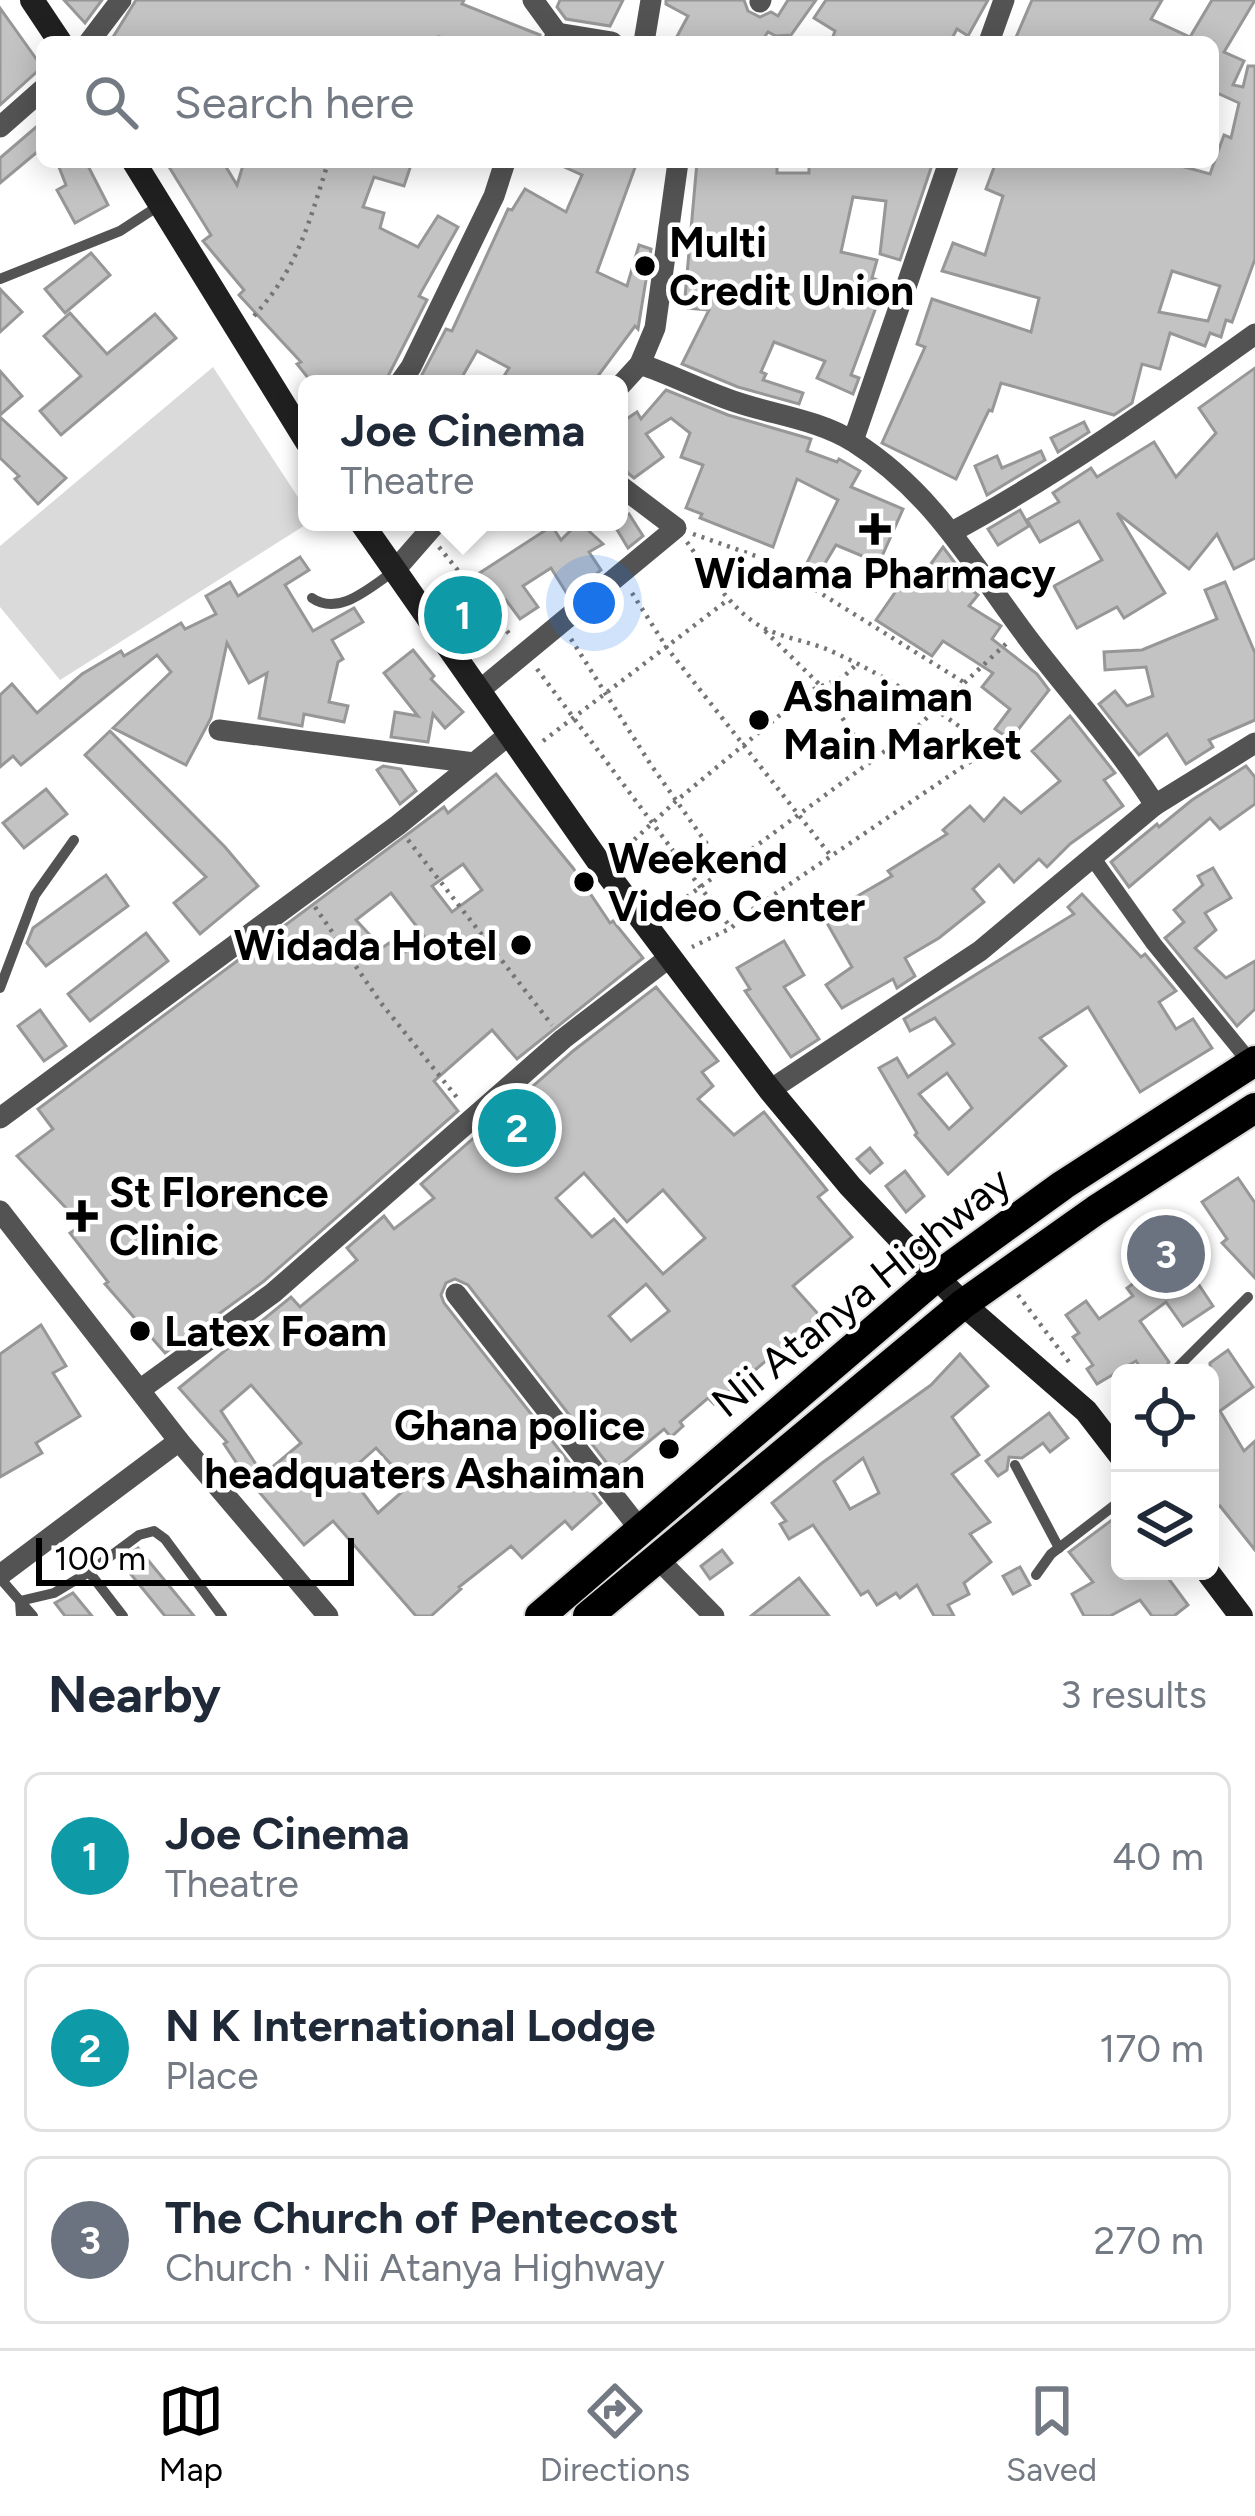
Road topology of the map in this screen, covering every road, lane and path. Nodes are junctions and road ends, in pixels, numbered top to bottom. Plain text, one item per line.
1 (32, 0) edge
2 (121, 0) edge
3 (533, 0) edge
4 (651, 0) edge
5 (1004, 0) edge
6 (56, 36) edge
7 (94, 36) edge
8 (554, 36) edge
9 (645, 36) edge
10 (991, 36) edge
11 (36, 95) edge
12 (0, 127) edge
13 (138, 168) edge
14 (326, 168) edge
15 (503, 168) edge
16 (677, 168) edge
17 (947, 168) edge
18 (160, 206) junction
19 (0, 279) edge
20 (238, 334) junction
21 (1250, 346) edge
22 (640, 364) junction
23 (405, 375) edge
24 (628, 377) edge
25 (298, 428) edge
26 (853, 441) junction
27 (628, 492) edge
28 (676, 528) junction
29 (367, 531) edge
30 (429, 531) edge
31 (435, 531) edge
32 (952, 532) junction
33 (395, 570) junction
34 (622, 577) junction
35 (312, 598) dead end
36 (729, 599) junction
37 (562, 624) junction
38 (761, 627) junction
39 (1022, 630) junction
40 (667, 649) junction
41 (526, 654) junction
42 (857, 664) junction
43 (965, 682) junction
44 (821, 686) junction
45 (480, 690) junction
46 (606, 694) junction
47 (938, 709) junction
48 (572, 717) junction
49 (219, 730) dead end
50 (510, 734) junction
51 (1255, 742) edge
52 (742, 746) junction
53 (524, 757) junction
54 (871, 761) junction
55 (474, 763) junction
56 (676, 800) junction
57 (1155, 805) junction
58 (797, 815) junction
59 (653, 824) junction
60 (398, 825) junction
61 (74, 840) dead end
62 (832, 856) junction
63 (1092, 857) junction
64 (603, 868) junction
65 (724, 868) junction
66 (700, 888) junction
67 (305, 893) junction
68 (649, 924) junction
69 (731, 928) junction
70 (670, 957) junction
71 (0, 988) edge
72 (563, 1039) junction
73 (1253, 1062) edge
74 (770, 1090) junction
75 (1255, 1108) edge
76 (0, 1118) edge
77 (472, 1120) junction
78 (0, 1210) edge
79 (936, 1276) junction
80 (1020, 1282) dead end
81 (456, 1294) dead end
82 (1248, 1297) dead end
83 (963, 1304) junction
84 (1181, 1364) edge
85 (1076, 1373) dead end
86 (141, 1389) junction
87 (1111, 1438) edge
88 (179, 1441) junction
89 (1015, 1465) dead end
90 (1111, 1508) edge
91 (640, 1528) junction
92 (1059, 1548) junction
93 (656, 1557) junction
94 (89, 1572) junction
95 (1036, 1575) dead end
96 (0, 1576) edge
97 (1216, 1580) edge
98 (20, 1601) junction
99 (1248, 1614) edge
100 (21, 1616) edge
101 (33, 1616) edge
102 (123, 1616) edge
103 (222, 1616) edge
104 (328, 1616) edge
105 (540, 1616) edge
106 (588, 1616) edge
107 (714, 1616) edge

1 - 6 main road
2 - 7 street
3 - 8 street
4 - 9 street
5 - 10 street
11 - 12 street
13 - 18 main road
14 - 20 path
15 - 23 street
16 - 22 street
17 - 26 street
18 - 19 lane
18 - 20 main road
20 - 25 main road
21 - 32 street
22 - 24 street
22 - 26 street
26 - 32 street
27 - 28 street
28 - 34 street
28 - 36 path
28 - 43 path
29 - 33 main road
30 - 33 street
31 - 41 path
32 - 39 street
33 - 35 lane
33 - 45 main road
34 - 37 street
34 - 40 path
36 - 38 path
36 - 40 path
37 - 41 street
37 - 46 path
38 - 42 path
38 - 44 path
39 - 43 path
39 - 57 street
40 - 46 path
40 - 52 path
41 - 45 street
41 - 48 path
42 - 44 path
42 - 47 path
43 - 47 path
44 - 52 path
44 - 54 path
45 - 50 main road
46 - 48 path
46 - 56 path
47 - 54 path
47 - 62 path
48 - 53 path
48 - 59 path
49 - 55 street
50 - 53 main road
50 - 55 street
51 - 57 street
52 - 56 path
52 - 58 path
53 - 64 main road
54 - 58 path
55 - 60 street
56 - 59 path
56 - 65 path
57 - 63 street
58 - 62 path
58 - 65 path
59 - 64 path
59 - 66 path
60 - 67 street
60 - 72 path
61 - 71 lane
62 - 69 path
63 - 73 street
63 - 74 street
64 - 68 main road
65 - 66 path
66 - 68 path
66 - 69 path
67 - 76 street
67 - 77 path
68 - 70 main road
69 - 70 path
70 - 72 street
70 - 74 main road
72 - 77 street
73 - 79 main road, Nii Atanya Highway
74 - 79 main road
75 - 83 main road
77 - 86 street
78 - 86 street
79 - 83 main road
79 - 91 main road, Nii Atanya Highway
80 - 85 path
81 - 91 street
82 - 84 lane
83 - 87 main road
83 - 93 main road
86 - 88 street
88 - 96 street
88 - 104 street
89 - 92 lane
90 - 92 lane
91 - 105 main road, Nii Atanya Highway
92 - 95 lane
93 - 106 main road
93 - 107 street
94 - 98 lane
94 - 102 lane
94 - 103 lane
96 - 98 lane
97 - 99 main road
98 - 100 lane
98 - 101 lane

